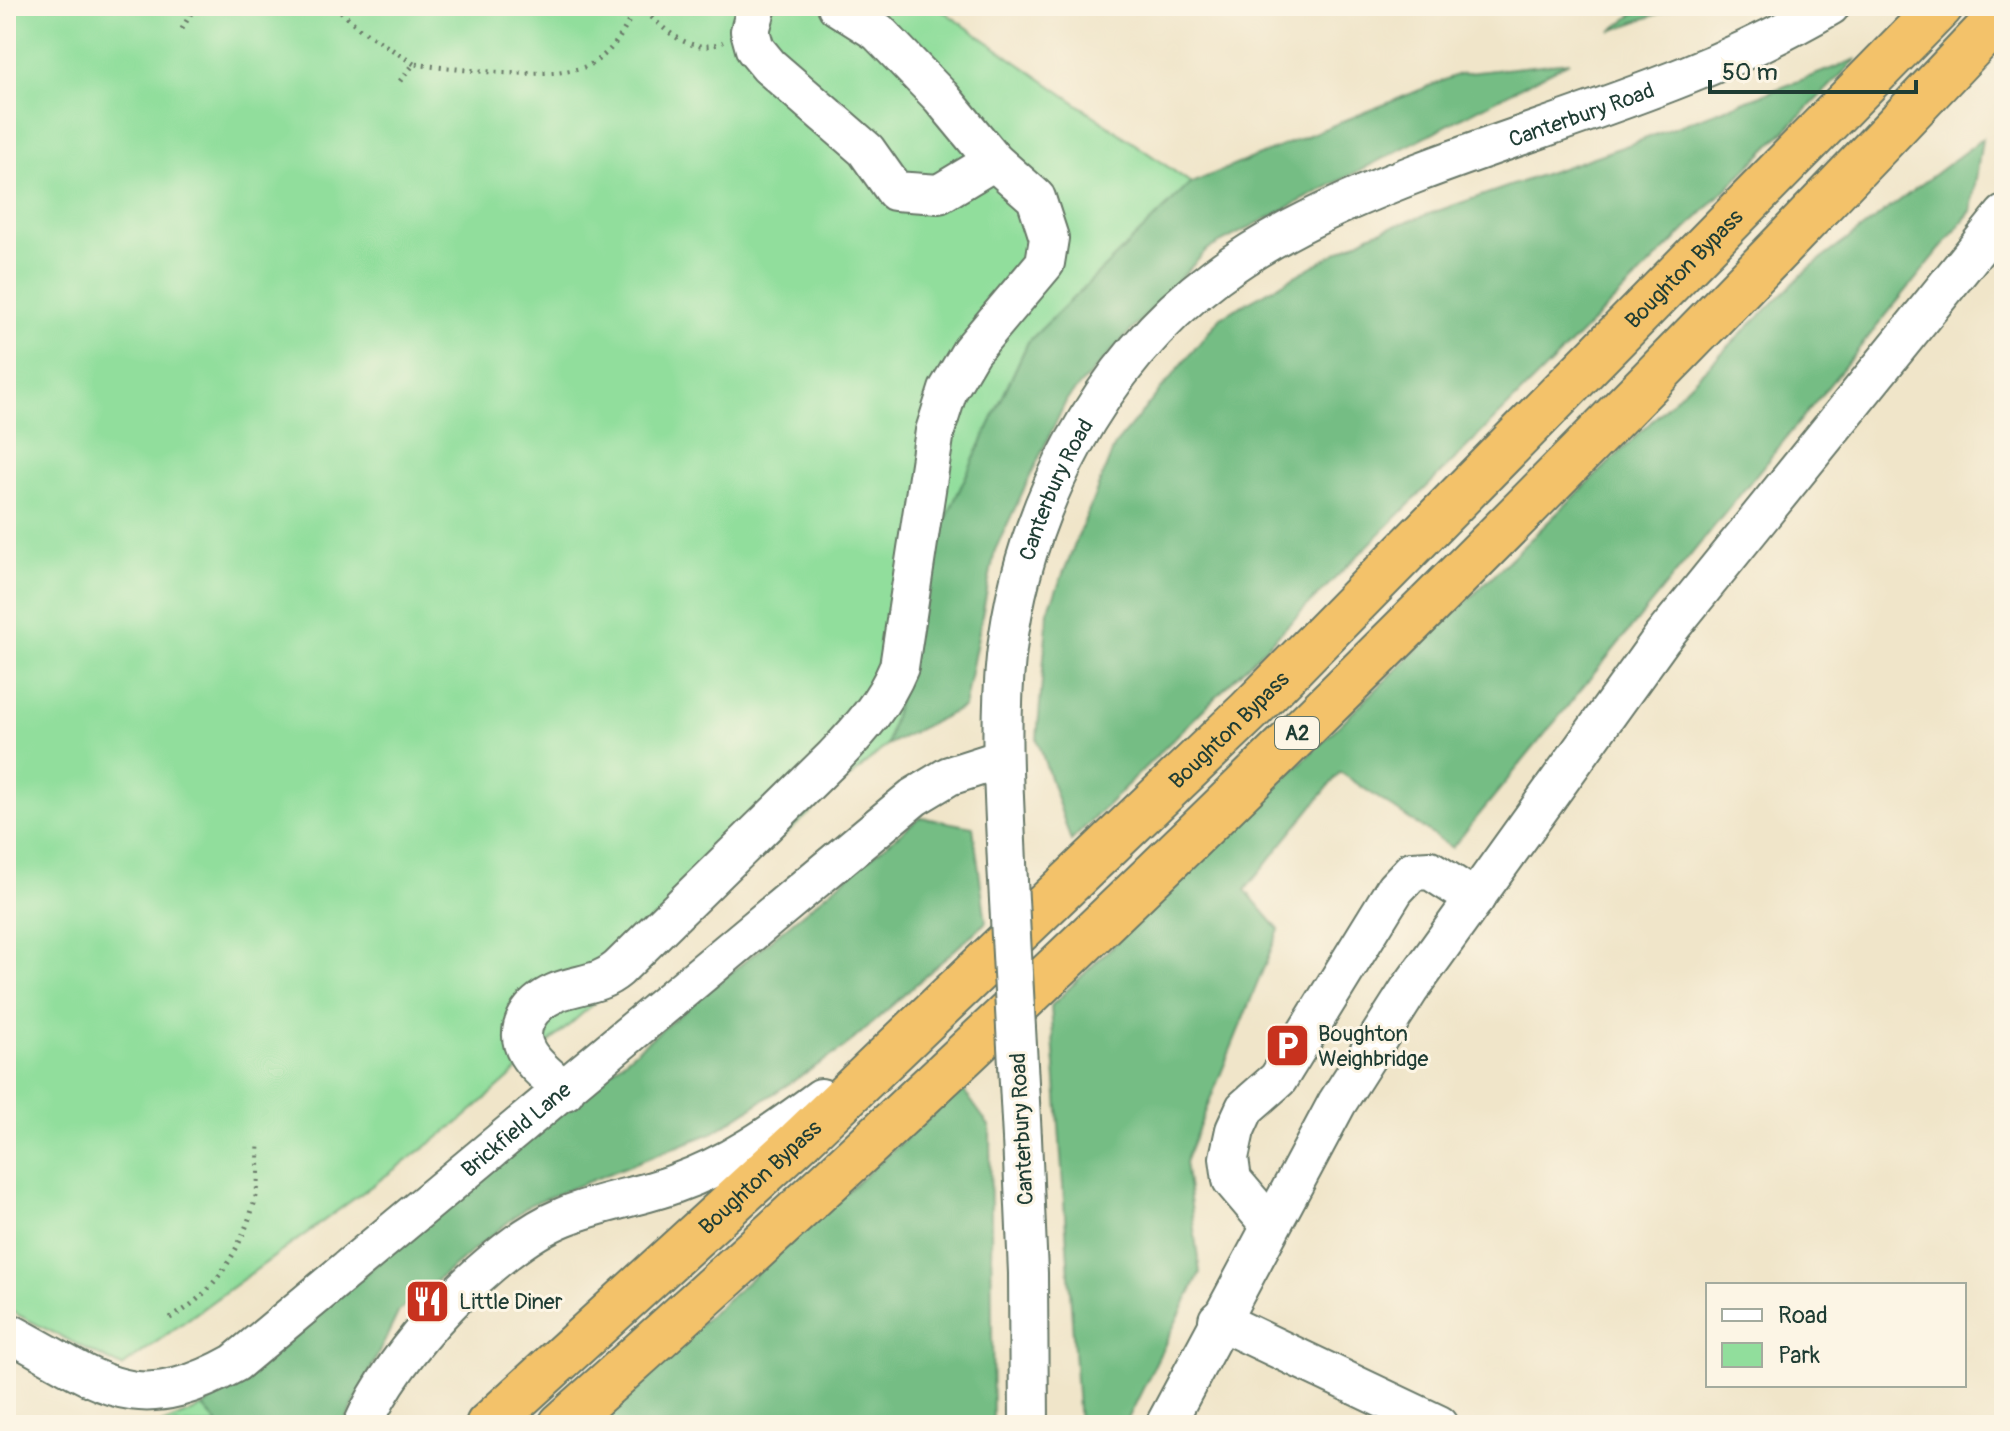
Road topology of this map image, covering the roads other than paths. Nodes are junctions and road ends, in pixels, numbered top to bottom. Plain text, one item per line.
1 (837, 6) edge
2 (1830, 6) edge
3 (1941, 6) edge
4 (2004, 12) edge
5 (754, 18) edge
6 (994, 161) junction
7 (2004, 215) edge
8 (1002, 759) junction
9 (1475, 899) junction
10 (932, 1016) junction
11 (565, 1091) junction
12 (1270, 1225) junction
13 (1218, 1320) junction
14 (6, 1331) edge
15 (363, 1425) edge
16 (488, 1425) edge
17 (561, 1425) edge
18 (1029, 1425) edge
19 (1165, 1425) edge
20 (1439, 1425) edge

1 - 6 street
2 - 8 street, Canterbury Road
3 - 10 highway, Boughton Bypass / A2
4 - 17 highway, A2
5 - 6 street
6 - 11 street
7 - 9 street
8 - 11 street, Brickfield Lane
8 - 18 street, Canterbury Road, bridge
9 - 12 street
9 - 12 street
10 - 15 street
10 - 16 highway, Boughton Bypass / A2
11 - 14 street, Brickfield Lane
12 - 13 street
13 - 19 street
13 - 20 street

